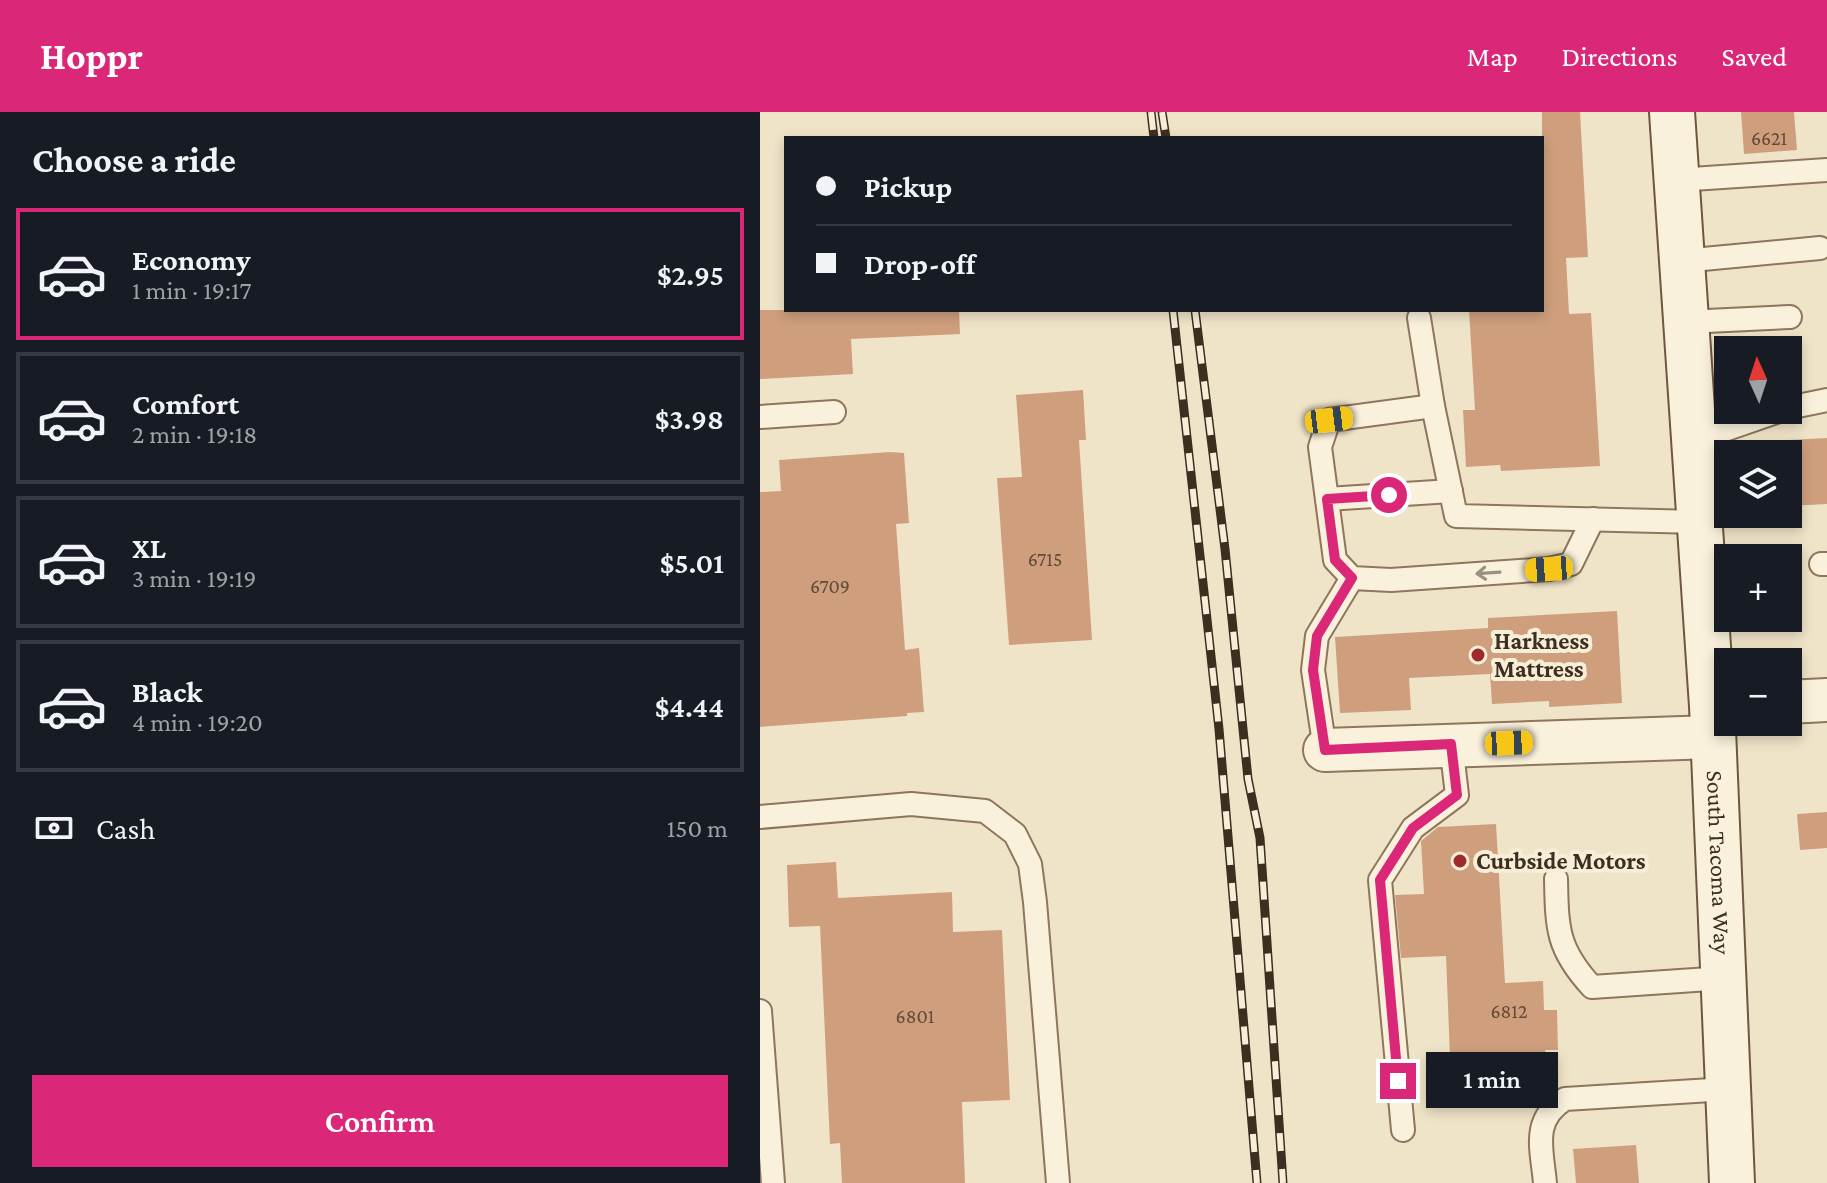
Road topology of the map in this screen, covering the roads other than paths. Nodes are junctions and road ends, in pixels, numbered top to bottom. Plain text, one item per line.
1 (1672, 112) edge
2 (1827, 170) edge
3 (1677, 180) junction
4 (1820, 248) dead end
5 (1682, 261) junction
6 (1790, 317) dead end
7 (1419, 318) dead end
8 (1686, 322) junction
9 (1827, 400) edge
10 (1802, 405) edge
11 (1433, 406) junction
12 (834, 412) dead end
13 (760, 417) edge
14 (1741, 424) edge
15 (1694, 434) junction
16 (1451, 491) junction
17 (1327, 499) junction
18 (1593, 519) junction
19 (1699, 522) junction
20 (1352, 578) junction
21 (1714, 675) edge
22 (1827, 700) edge
23 (1802, 701) edge
24 (1714, 716) edge
25 (1718, 736) edge
26 (1451, 744) junction
27 (1325, 750) joint
28 (760, 817) edge
29 (1556, 879) dead end
30 (1724, 978) junction
31 (760, 1011) edge
32 (1728, 1089) junction
33 (1403, 1130) dead end
34 (773, 1183) edge
35 (1058, 1183) edge
36 (1545, 1183) edge
37 (1732, 1183) edge

1 - 3 main road, South Tacoma Way
2 - 3 lane
3 - 5 main road, South Tacoma Way
4 - 5 lane
5 - 8 main road, South Tacoma Way
6 - 8 lane
7 - 11 lane
8 - 15 main road, South Tacoma Way
9 - 10 lane
11 - 16 lane
11 - 17 lane
12 - 13 lane
14 - 15 lane
15 - 19 main road, South Tacoma Way
16 - 17 lane
16 - 18 lane
17 - 20 lane
18 - 19 lane
18 -> 20 lane
19 - 21 main road, South Tacoma Way
20 - 27 lane
22 - 23 street
24 - 26 street
25 - 30 main road, South Tacoma Way
26 - 27 street
26 - 33 lane
28 - 35 lane
29 - 30 lane
30 - 32 main road, South Tacoma Way
31 - 34 lane
32 - 36 lane
32 - 37 main road, South Tacoma Way

